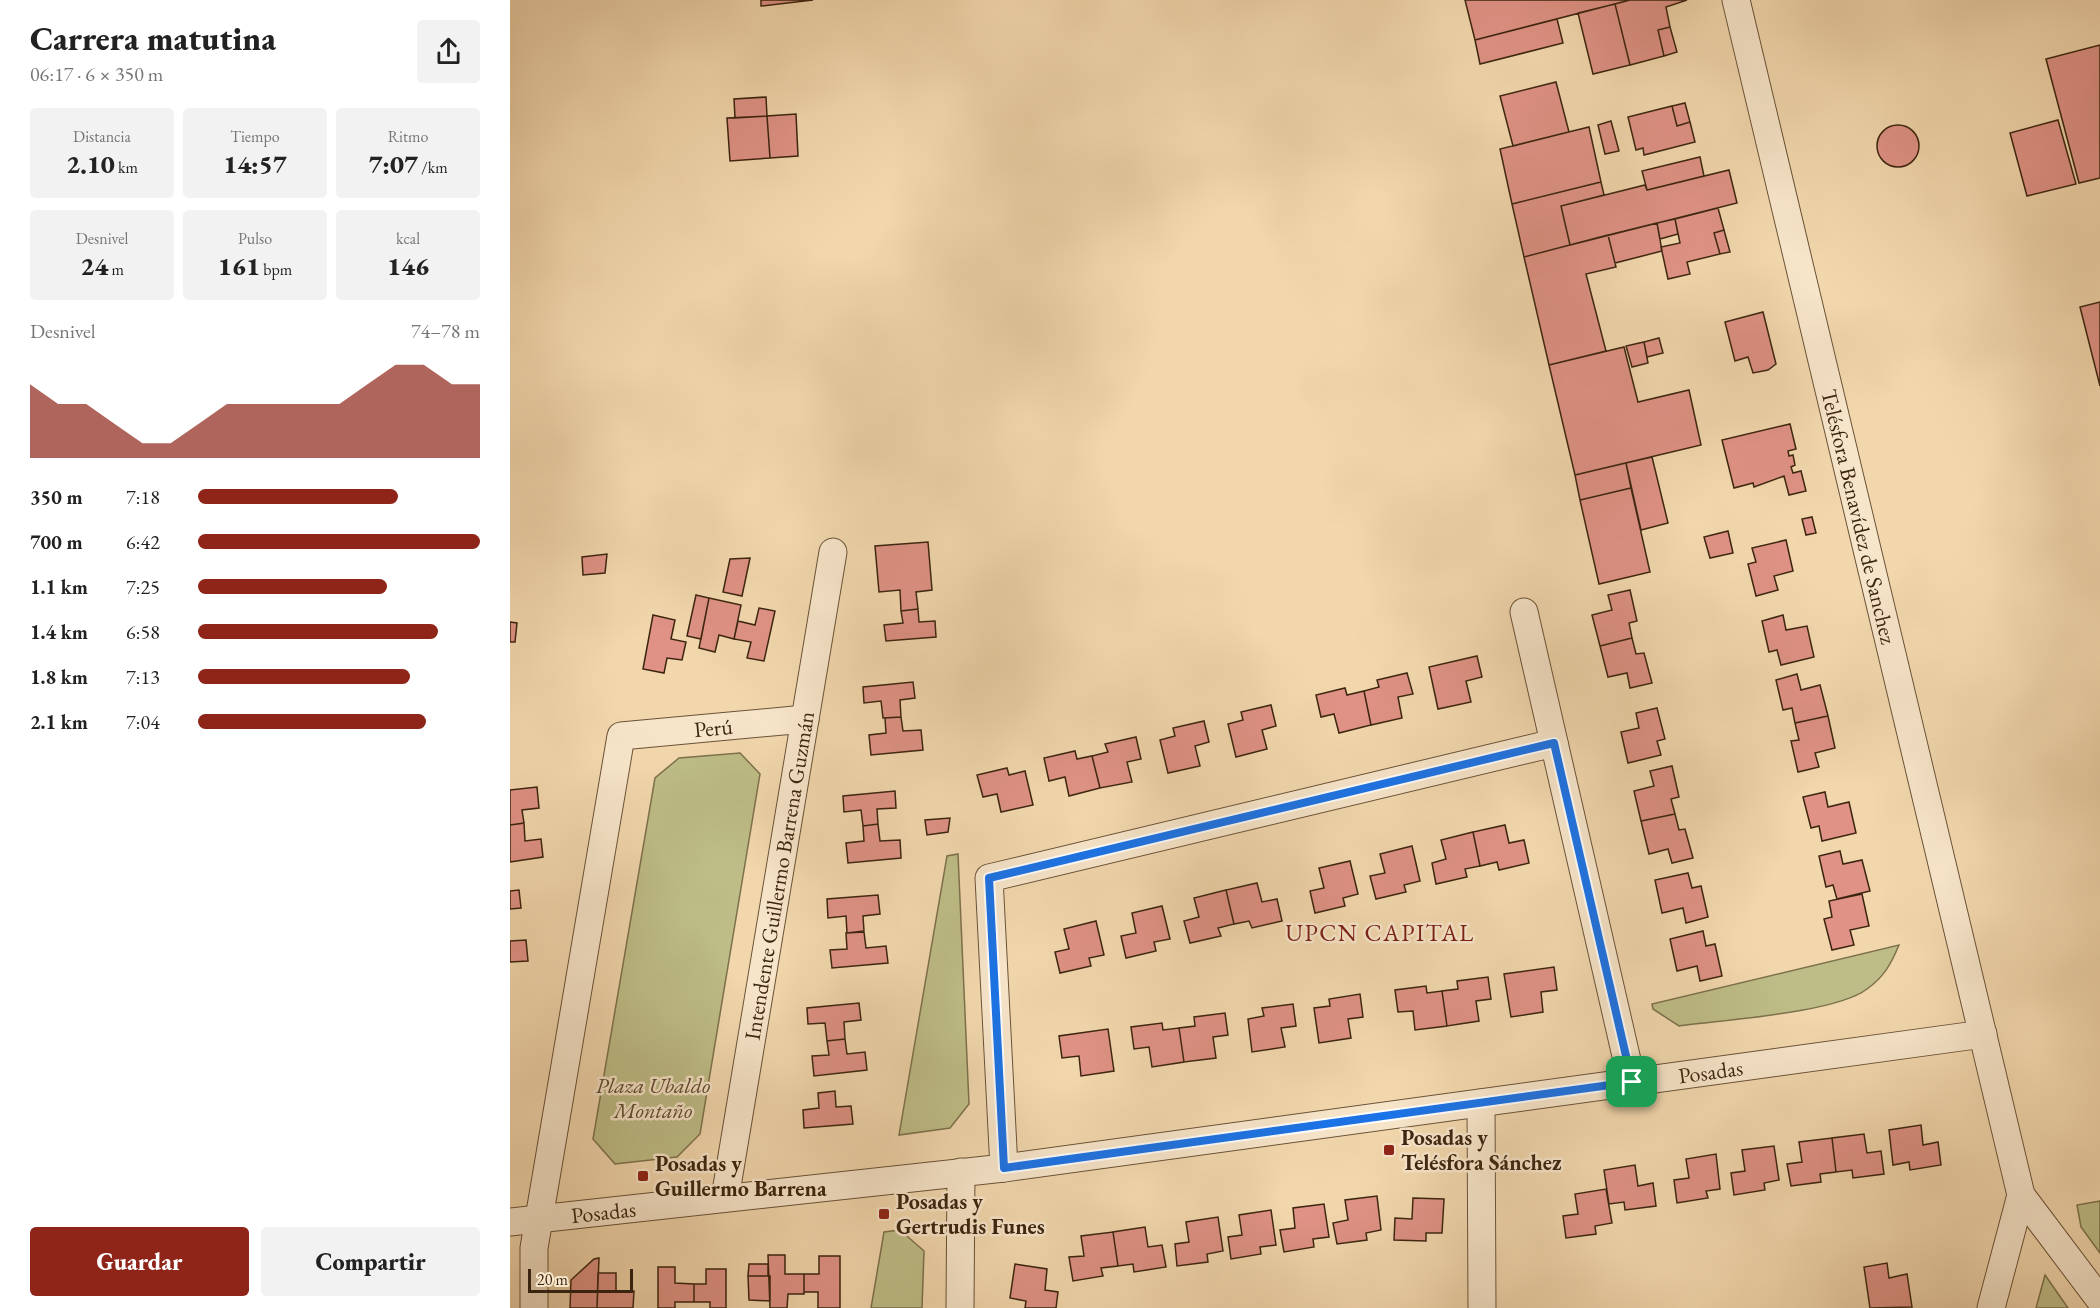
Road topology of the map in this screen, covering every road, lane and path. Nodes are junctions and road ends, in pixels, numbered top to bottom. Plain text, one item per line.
1 (1736, 0) edge
2 (833, 552) dead end
3 (1524, 612) dead end
4 (805, 719) junction
5 (1554, 743) junction
6 (1983, 1034) junction
7 (1632, 1082) junction
8 (1481, 1103) junction
9 (1004, 1168) junction
10 (961, 1172) junction
11 (2021, 1196) junction
12 (725, 1198) junction
13 (540, 1219) junction
14 (510, 1222) edge
15 (2100, 1300) edge
16 (534, 1308) edge
17 (960, 1308) edge
18 (1482, 1308) edge
19 (1991, 1308) edge

1 - 6 street, Telésfora Benavídez de Sanchez
2 - 4 street, Intendente Guillermo Barrena Guzmán
3 - 5 street
4 - 12 street, Intendente Guillermo Barrena Guzmán
4 - 13 street, Perú
5 - 7 street
5 - 9 street
6 - 7 street, Posadas
6 - 11 street, Telésfora Benavídez de Sanchez
7 - 8 street, Posadas
8 - 9 street, Posadas
8 - 18 street
9 - 10 street, Posadas
10 - 12 street, Posadas
10 - 17 street
11 - 15 street
11 - 19 street
12 - 13 street, Posadas
13 - 14 street, Posadas
13 - 16 street

